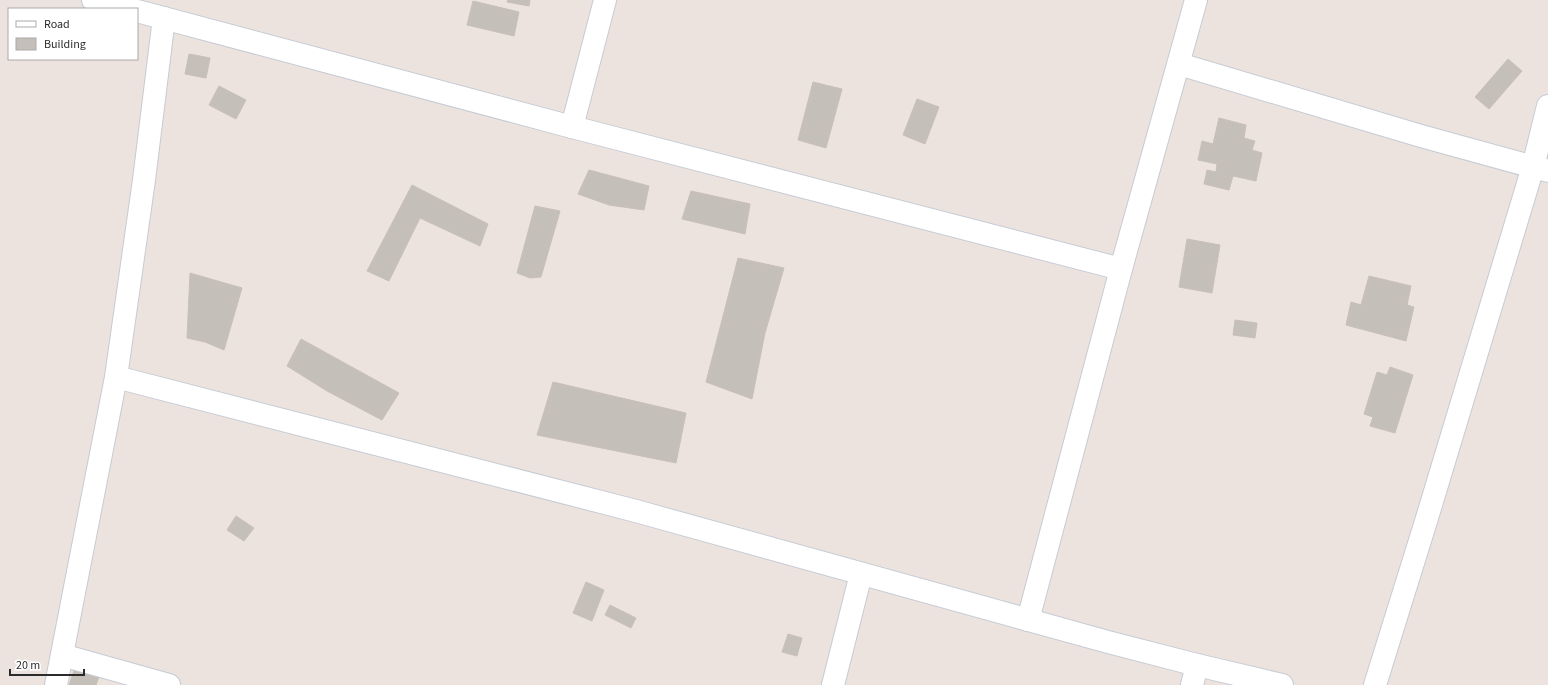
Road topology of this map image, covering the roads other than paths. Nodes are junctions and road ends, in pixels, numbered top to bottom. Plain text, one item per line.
1 (93, 0) edge
2 (605, 0) edge
3 (1196, 0) edge
4 (124, 8) edge
5 (138, 11) edge
6 (164, 18) junction
7 (1179, 64) junction
8 (1548, 106) edge
9 (572, 127) junction
10 (1540, 169) edge
11 (1121, 268) junction
12 (116, 377) junction
13 (861, 574) junction
14 (1028, 620) junction
15 (62, 654) junction
16 (1194, 675) edge
17 (56, 685) edge
18 (169, 685) edge
19 (833, 685) edge
20 (1282, 685) edge
21 (1375, 685) edge

1 - 4 street
2 - 9 street
3 - 7 street
5 - 6 street
6 - 9 street
6 - 12 street
7 - 10 street
7 - 11 street
8 - 10 street
9 - 11 street
10 - 21 street
11 - 14 street
12 - 13 street
12 - 15 street
13 - 14 street
13 - 19 street
14 - 16 street
15 - 17 street
15 - 18 street
16 - 20 street

